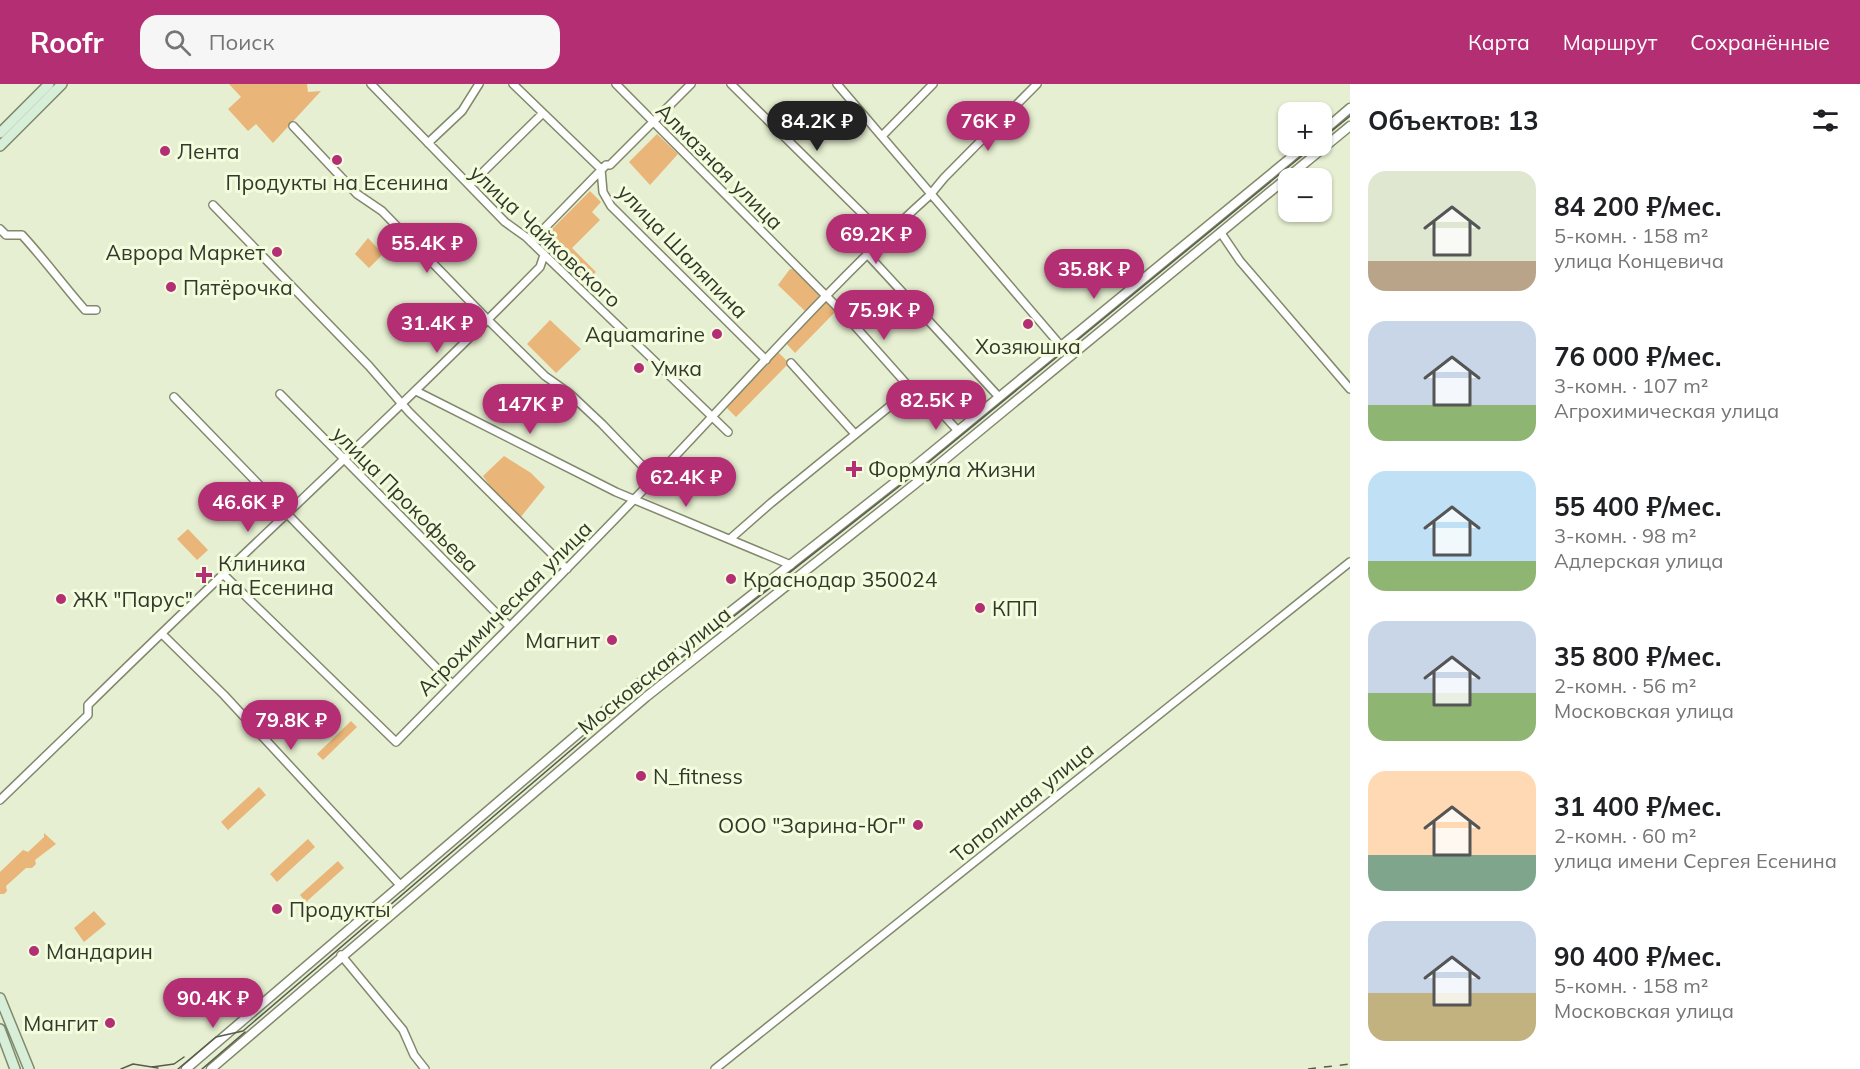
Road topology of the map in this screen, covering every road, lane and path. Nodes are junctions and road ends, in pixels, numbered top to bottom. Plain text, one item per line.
1 (50, 84) edge
2 (62, 84) edge
3 (371, 84) edge
4 (479, 84) edge
5 (513, 84) edge
6 (616, 84) edge
7 (691, 84) edge
8 (731, 84) edge
9 (837, 84) edge
10 (933, 84) edge
11 (1036, 84) edge
12 (1350, 108) edge
13 (543, 113) junction
14 (654, 121) junction
15 (1332, 123) edge
16 (293, 126) dead end
17 (1350, 126) edge
18 (0, 133) edge
19 (884, 135) junction
20 (428, 142) junction
21 (0, 146) edge
22 (1293, 156) edge
23 (601, 169) junction
24 (474, 181) dead end
25 (930, 195) junction
26 (213, 205) dead end
27 (1232, 206) junction
28 (1240, 216) junction
29 (1208, 224) junction
30 (0, 229) edge
31 (1218, 235) junction
32 (886, 237) junction
33 (531, 242) junction
34 (544, 255) junction
35 (868, 255) junction
36 (826, 296) junction
37 (96, 310) dead end
38 (488, 320) junction
39 (1061, 346) junction
40 (766, 360) junction
41 (791, 363) dead end
42 (911, 389) junction
43 (1350, 389) edge
44 (416, 391) junction
45 (280, 394) dead end
46 (174, 397) dead end
47 (999, 397) junction
48 (402, 404) junction
49 (710, 416) junction
50 (958, 431) junction
51 (728, 432) dead end
52 (855, 434) junction
53 (343, 459) junction
54 (654, 478) junction
55 (633, 500) junction
56 (285, 513) junction
57 (730, 539) junction
58 (1350, 562) edge
59 (791, 565) junction
60 (567, 569) junction
61 (224, 575) junction
62 (509, 626) junction
63 (162, 634) junction
64 (452, 684) junction
65 (0, 800) edge
66 (401, 886) junction
67 (351, 928) junction
68 (361, 938) junction
69 (326, 949) junction
70 (338, 958) junction
71 (1, 1006) edge
72 (0, 1029) edge
73 (15, 1069) edge
74 (29, 1069) edge
75 (186, 1069) edge
76 (211, 1069) edge
77 (425, 1069) edge
78 (715, 1069) edge

1 - 18 main road
2 - 21 main road
3 - 20 street, улица Чайковского
4 - 20 street
5 - 13 street, улица Шаляпина
6 - 14 street, Алмазная улица
7 - 14 street
8 - 32 street
9 - 19 street
10 - 19 street
11 - 25 street, Агрохимическая улица
12 - 15 street
13 - 23 street, улица Шаляпина
13 - 24 street
14 - 23 street
14 - 36 street, Алмазная улица
16 - 38 street
17 - 28 street, Московская улица
19 - 25 street
20 - 33 street, улица Чайковского
22 - 27 street, Московская улица
23 - 33 street
23 - 40 street, улица Шаляпина
25 - 32 street, Агрохимическая улица
25 - 39 street
26 - 48 street
27 - 28 street
27 - 29 street, Московская улица
28 - 31 street, Московская улица
29 - 31 street
29 - 39 street, Московская улица
30 - 37 street
31 - 43 street
31 - 68 street, Московская улица
32 - 35 street, Агрохимическая улица
33 - 34 street, улица Чайковского
34 - 38 street
34 - 49 street, улица Чайковского
35 - 36 street, Агрохимическая улица
35 - 47 street
36 - 40 street, Агрохимическая улица
36 - 42 street, Алмазная улица
38 - 44 street
38 - 54 street
39 - 47 street, Московская улица
40 - 49 street, Агрохимическая улица
41 - 52 street
42 - 50 street, Алмазная улица
42 - 52 street
44 - 48 street
44 - 55 street
45 - 53 street, улица Прокофьева
46 - 56 street
47 - 50 street, Московская улица
48 - 53 street
48 - 60 street
49 - 51 street, улица Чайковского
49 - 54 street, Агрохимическая улица
50 - 59 street, Московская улица
52 - 57 street
53 - 56 street
53 - 62 street, улица Прокофьева
54 - 55 street, Агрохимическая улица
55 - 57 street
55 - 60 street, Агрохимическая улица
56 - 61 street
56 - 64 street
57 - 59 street
58 - 78 street, Тополиная улица
59 - 66 street, Московская улица
60 - 62 street, Агрохимическая улица
61 - 63 street
61 - 64 street, Агрохимическая улица
62 - 64 street, Агрохимическая улица
63 - 65 street
63 - 66 street
66 - 67 street, Московская улица
67 - 68 street
67 - 69 street, Московская улица
68 - 70 street, Московская улица
69 - 70 street
69 - 75 street, Московская улица
70 - 76 street, Московская улица
70 - 77 street
71 - 74 main road
72 - 73 main road

